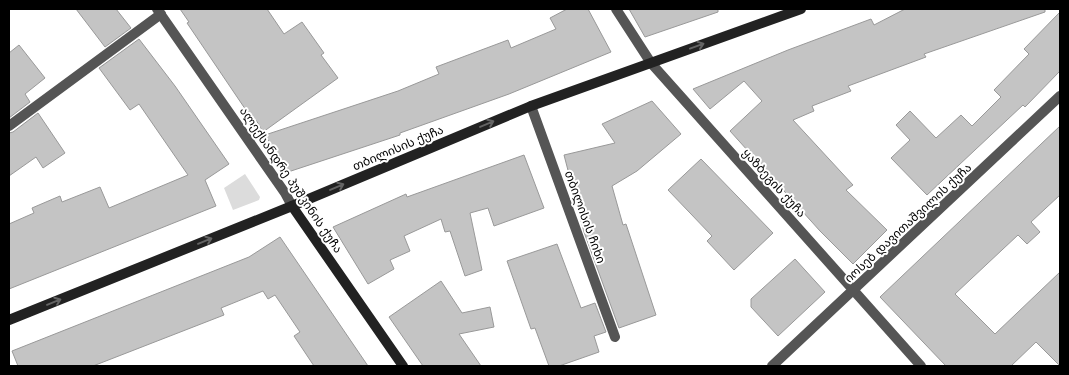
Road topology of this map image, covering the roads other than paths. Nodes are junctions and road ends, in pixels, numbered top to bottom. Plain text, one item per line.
1 (616, 9) edge
2 (801, 9) edge
3 (159, 11) edge
4 (651, 63) junction
5 (1060, 96) edge
6 (532, 106) junction
7 (9, 126) edge
8 (292, 206) junction
9 (854, 291) junction
10 (9, 320) edge
11 (615, 338) dead end
12 (403, 366) edge
13 (772, 366) edge
14 (922, 366) edge

1 - 4 street, ყაზბეგის ქუჩა
4 -> 2 main road, თბილისის ქუჩა
3 - 7 street
3 - 8 street, ალექსანდრე პუშკინის ქუჩა
4 - 6 main road, თბილისის ქუჩა
4 - 9 street, ყაზბეგის ქუჩა
5 - 9 street, იოსებ დავითაშვილის ქუჩა
8 -> 6 main road, თბილისის ქუჩა
6 - 11 street, თბილისის ჩიხი
10 -> 8 main road, თბილისის ქუჩა
8 - 12 main road, ალექსანდრე პუშკინის ქუჩა
9 - 13 street, იოსებ დავითაშვილის ქუჩა
9 - 14 street, ყაზბეგის ქუჩა

